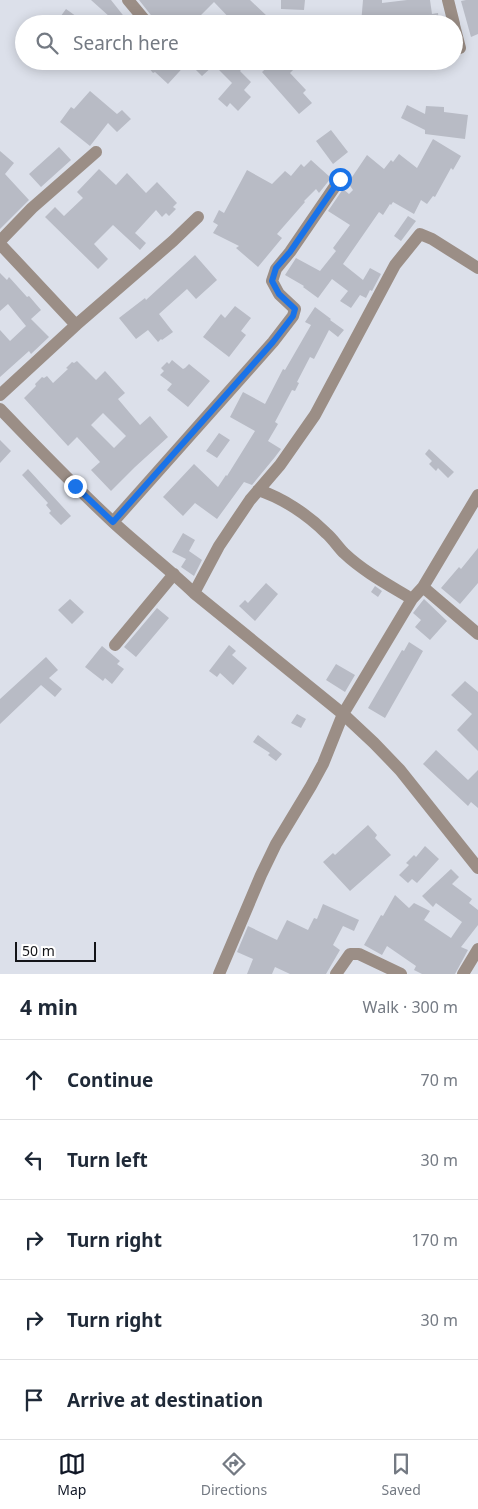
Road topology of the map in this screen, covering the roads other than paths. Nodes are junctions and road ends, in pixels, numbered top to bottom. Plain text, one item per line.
1 (128, 0) edge
2 (448, 0) edge
3 (140, 15) edge
4 (452, 15) edge
5 (96, 152) dead end
6 (340, 179) dead end
7 (198, 217) dead end
8 (0, 243) edge
9 (478, 268) edge
10 (76, 326) junction
11 (0, 395) edge
12 (0, 409) edge
13 (258, 490) junction
14 (478, 494) edge
15 (113, 522) junction
16 (174, 574) junction
17 (423, 587) junction
18 (194, 592) junction
19 (412, 599) junction
20 (478, 634) edge
21 (114, 645) dead end
22 (343, 714) junction
23 (476, 861) edge
24 (478, 949) edge
25 (219, 974) edge
26 (336, 974) edge
27 (401, 974) edge
28 (463, 974) edge

1 - 3 street
2 - 4 street
5 - 8 street
6 - 15 street
7 - 10 street
8 - 10 street
9 - 13 street
10 - 11 street
12 - 15 street
13 - 18 street
13 - 19 street
14 - 17 street
15 - 16 street
16 - 18 street
16 - 21 street
17 - 19 street
17 - 20 street
18 - 22 street
19 - 22 street
22 - 23 street
22 - 25 street
24 - 28 street
26 - 27 street

